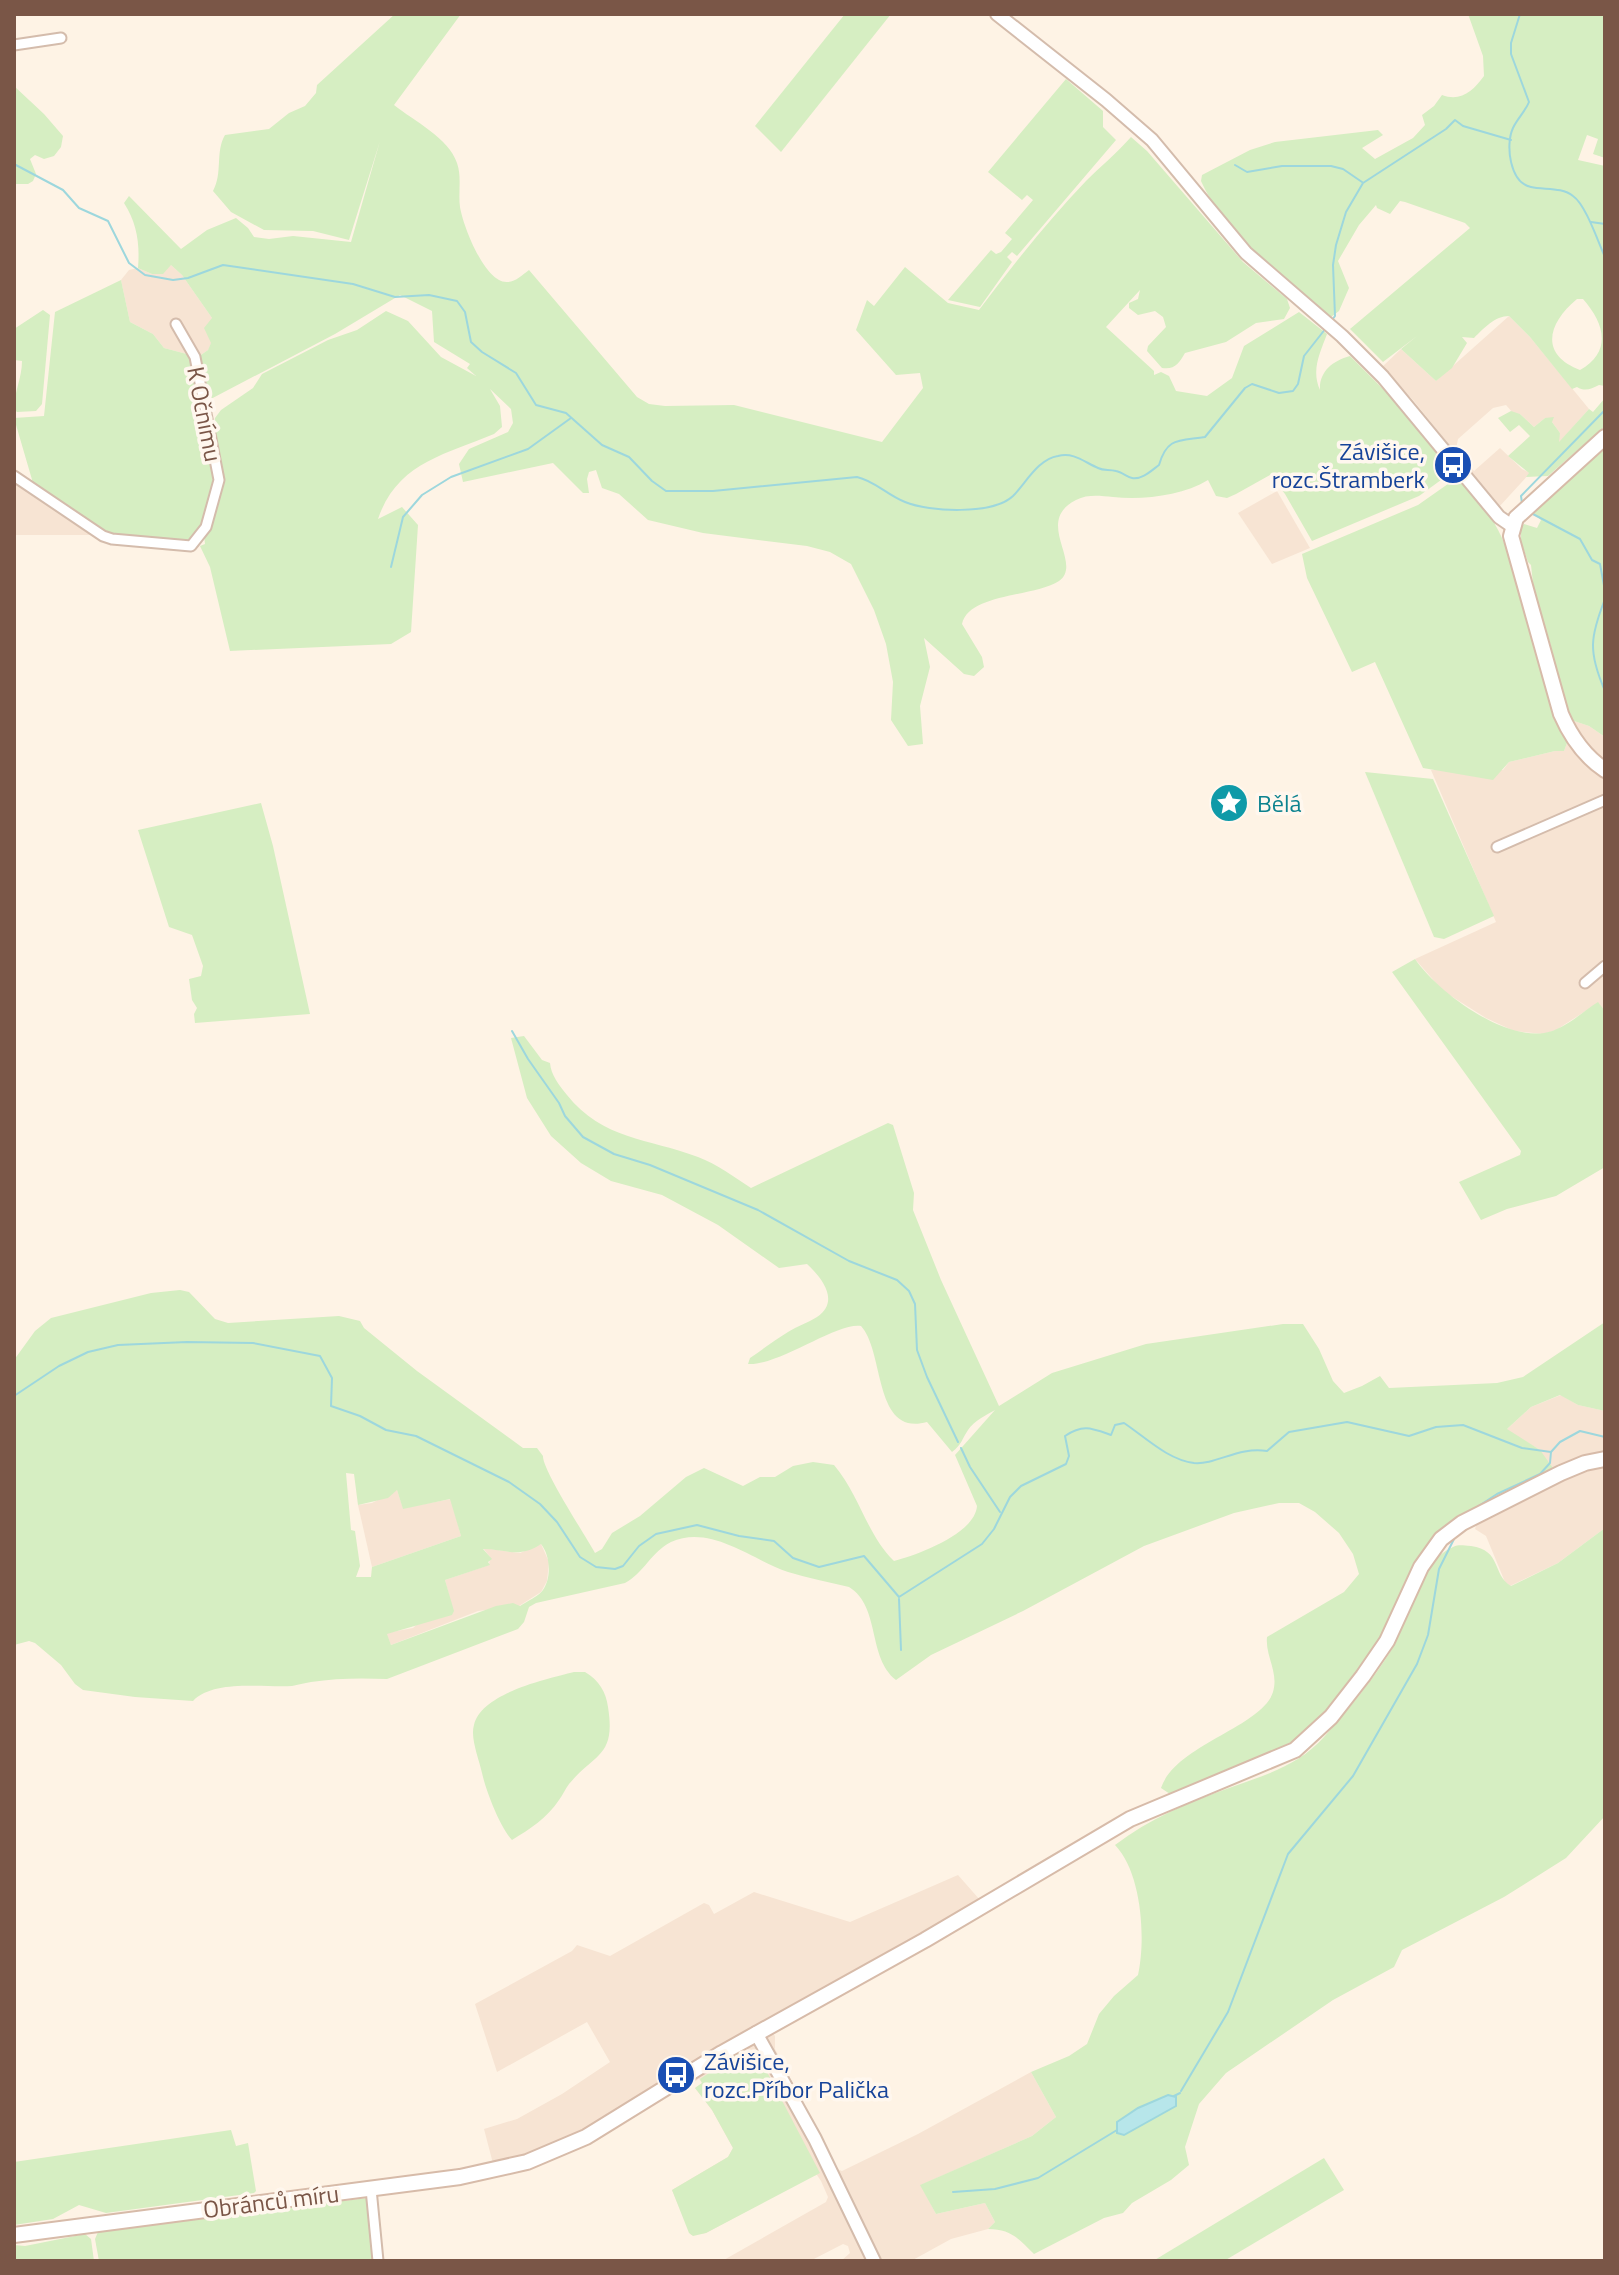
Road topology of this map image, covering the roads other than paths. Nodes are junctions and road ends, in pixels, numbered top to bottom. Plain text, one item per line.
1 (997, 14) edge
2 (61, 38) dead end
3 (14, 45) edge
4 (176, 324) dead end
5 (1605, 437) edge
6 (14, 476) edge
7 (1516, 520) junction
8 (1605, 770) edge
9 (1605, 800) edge
10 (1497, 847) dead end
11 (1605, 966) edge
12 (1585, 983) dead end
13 (1605, 1459) edge
14 (756, 2033) junction
15 (371, 2189) junction
16 (14, 2235) edge
17 (378, 2261) edge
18 (874, 2261) edge

1 - 7 street
2 - 3 street
4 - 6 street, K Očnímu
5 - 7 main road
7 - 8 main road
9 - 10 street
11 - 12 street
13 - 14 main road, Obránců míru
14 - 15 main road, Obránců míru
14 - 18 street
15 - 16 main road, Obránců míru
15 - 17 street

